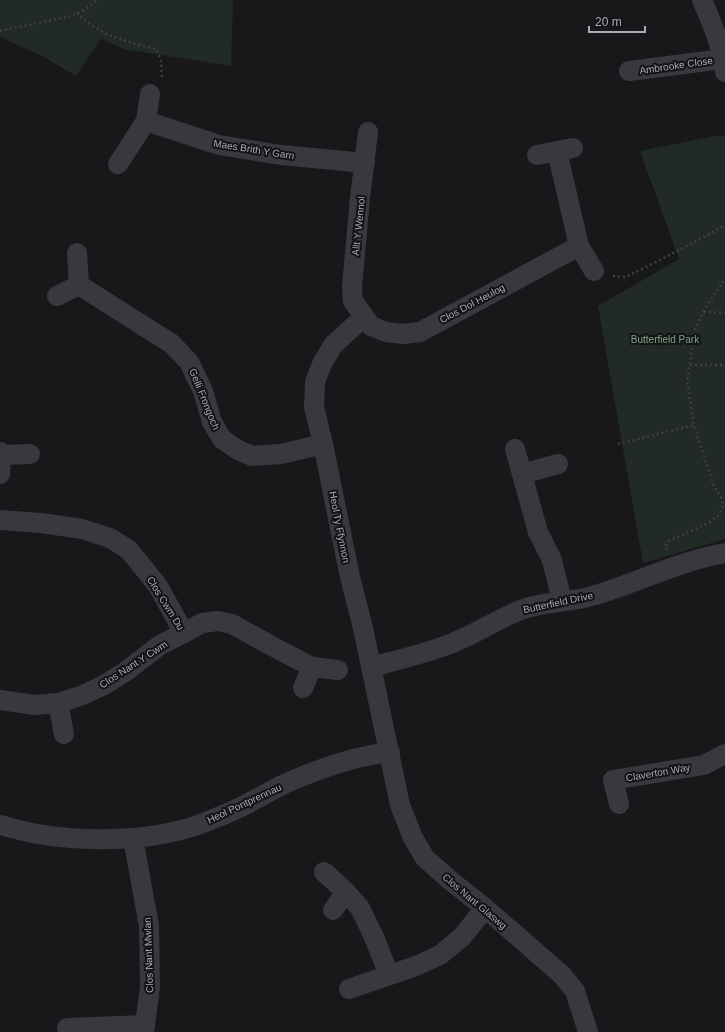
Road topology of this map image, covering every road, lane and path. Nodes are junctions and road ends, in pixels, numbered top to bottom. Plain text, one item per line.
1 (97, 0) edge
2 (702, 0) edge
3 (77, 13) junction
4 (0, 31) edge
5 (724, 65) edge
6 (629, 71) dead end
7 (150, 94) joint
8 (146, 121) junction
9 (368, 132) dead end
10 (537, 155) dead end
11 (365, 163) junction
12 (118, 164) dead end
13 (725, 225) edge
14 (579, 246) junction
15 (77, 253) dead end
16 (594, 271) joint
17 (725, 279) edge
18 (79, 285) junction
19 (57, 296) dead end
20 (704, 312) junction
21 (725, 312) edge
22 (364, 317) junction
23 (690, 365) junction
24 (725, 365) edge
25 (694, 425) junction
26 (323, 444) junction
27 (618, 444) dead end
28 (515, 449) dead end
29 (1, 453) edge
30 (30, 454) dead end
31 (558, 464) dead end
32 (0, 474) edge
33 (522, 474) junction
34 (0, 520) edge
35 (725, 553) edge
36 (673, 567) junction
37 (562, 601) junction
38 (184, 633) junction
39 (312, 667) junction
40 (371, 667) junction
41 (338, 670) dead end
42 (303, 688) dead end
43 (0, 700) edge
44 (58, 703) junction
45 (64, 734) dead end
46 (390, 752) junction
47 (725, 754) edge
48 (619, 804) dead end
49 (0, 825) edge
50 (133, 838) junction
51 (324, 872) dead end
52 (346, 892) junction
53 (485, 908) junction
54 (333, 910) dead end
55 (388, 975) junction
56 (349, 989) dead end
57 (67, 1028) dead end
58 (144, 1028) edge
59 (588, 1032) edge

1 - 3 path
2 - 5 street
3 - 4 path
3 - 7 path
5 - 6 street, Ambrooke Close
7 - 8 street
8 - 11 street, Maes Brith Y Garn
8 - 12 street
9 - 11 street, Allt Y Wennol
10 - 14 street
11 - 22 street, Allt Y Wennol
13 - 16 path
14 - 16 street
14 - 22 street, Clos Dol Heulog
15 - 18 street
17 - 20 path
18 - 19 street
18 - 26 street, Gelli Frongoch
20 - 21 path
20 - 23 path
22 - 26 street, Heol Ty Ffynnon
23 - 24 path
23 - 25 path
25 - 27 path
25 - 36 path
26 - 40 street, Heol Ty Ffynnon
28 - 33 street
29 - 30 street
29 - 32 street
31 - 33 street
33 - 37 street
34 - 38 street, Clos Cwm Du
35 - 36 street, Butterfield Drive
36 - 37 street, Butterfield Drive
37 - 40 street, Butterfield Drive
38 - 39 street, Clos Cwm Du
38 - 44 street, Clos Nant Y Cwm
39 - 41 street, Clos Cwm Du
39 - 42 street
40 - 46 street, Heol Ty Ffynnon
43 - 44 street, Clos Nant Y Cwm
44 - 45 street
46 - 50 street, Heol Pontprennau
46 - 53 street, Clos Nant Glaswg
47 - 48 street, Claverton Way
49 - 50 street, Heol Pontprennau
50 - 58 street, Clos Nant Mwlan
51 - 52 street
52 - 54 street
52 - 55 street
53 - 55 street
53 - 59 street, Clos Nant Glaswg
55 - 56 street
57 - 58 street, Clos Nant Mwlan

